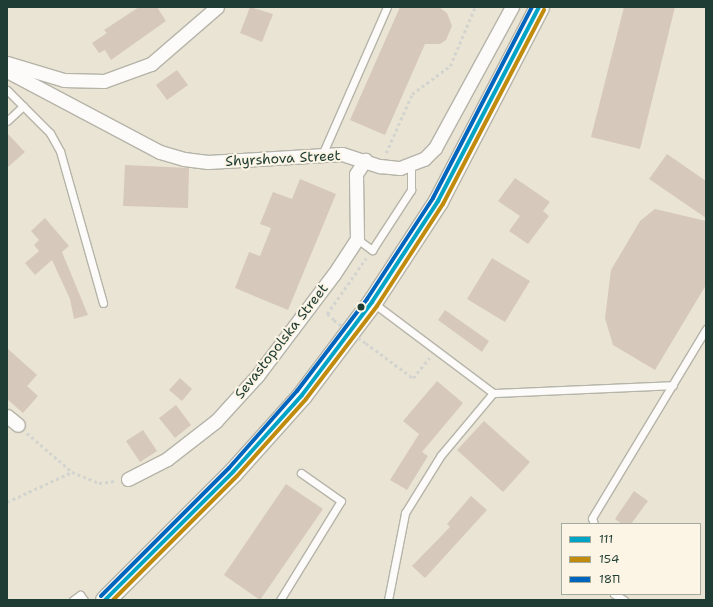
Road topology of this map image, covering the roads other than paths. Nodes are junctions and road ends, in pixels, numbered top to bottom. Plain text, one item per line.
1 (217, 7) edge
2 (387, 7) edge
3 (512, 7) edge
4 (538, 7) edge
5 (7, 62) edge
6 (7, 71) edge
7 (7, 90) edge
8 (23, 106) junction
9 (7, 121) edge
10 (322, 155) junction
11 (365, 160) junction
12 (411, 166) junction
13 (356, 239) junction
14 (372, 302) junction
15 (103, 303) dead end
16 (706, 329) edge
17 (672, 385) junction
18 (493, 393) junction
19 (7, 416) edge
20 (18, 425) road end
21 (301, 473) dead end
22 (128, 479) road end
23 (594, 523) edge
24 (73, 600) edge
25 (84, 600) edge
26 (105, 600) edge
27 (280, 600) edge
28 (388, 600) edge

1 - 5 street
2 - 10 lane
3 - 12 street
4 - 14 street
6 - 10 street, Shyrshova Street
7 - 8 lane
8 - 9 lane
8 - 15 lane
10 - 11 street, Shyrshova Street
11 - 12 street, Shyrshova Street
11 - 13 street
12 - 13 lane
13 - 22 street, Sevastopolska Street
14 - 18 lane
14 - 26 street
16 - 17 lane
17 - 18 lane
17 - 23 lane
18 - 28 lane
19 - 20 street
21 - 27 lane
24 - 25 lane

